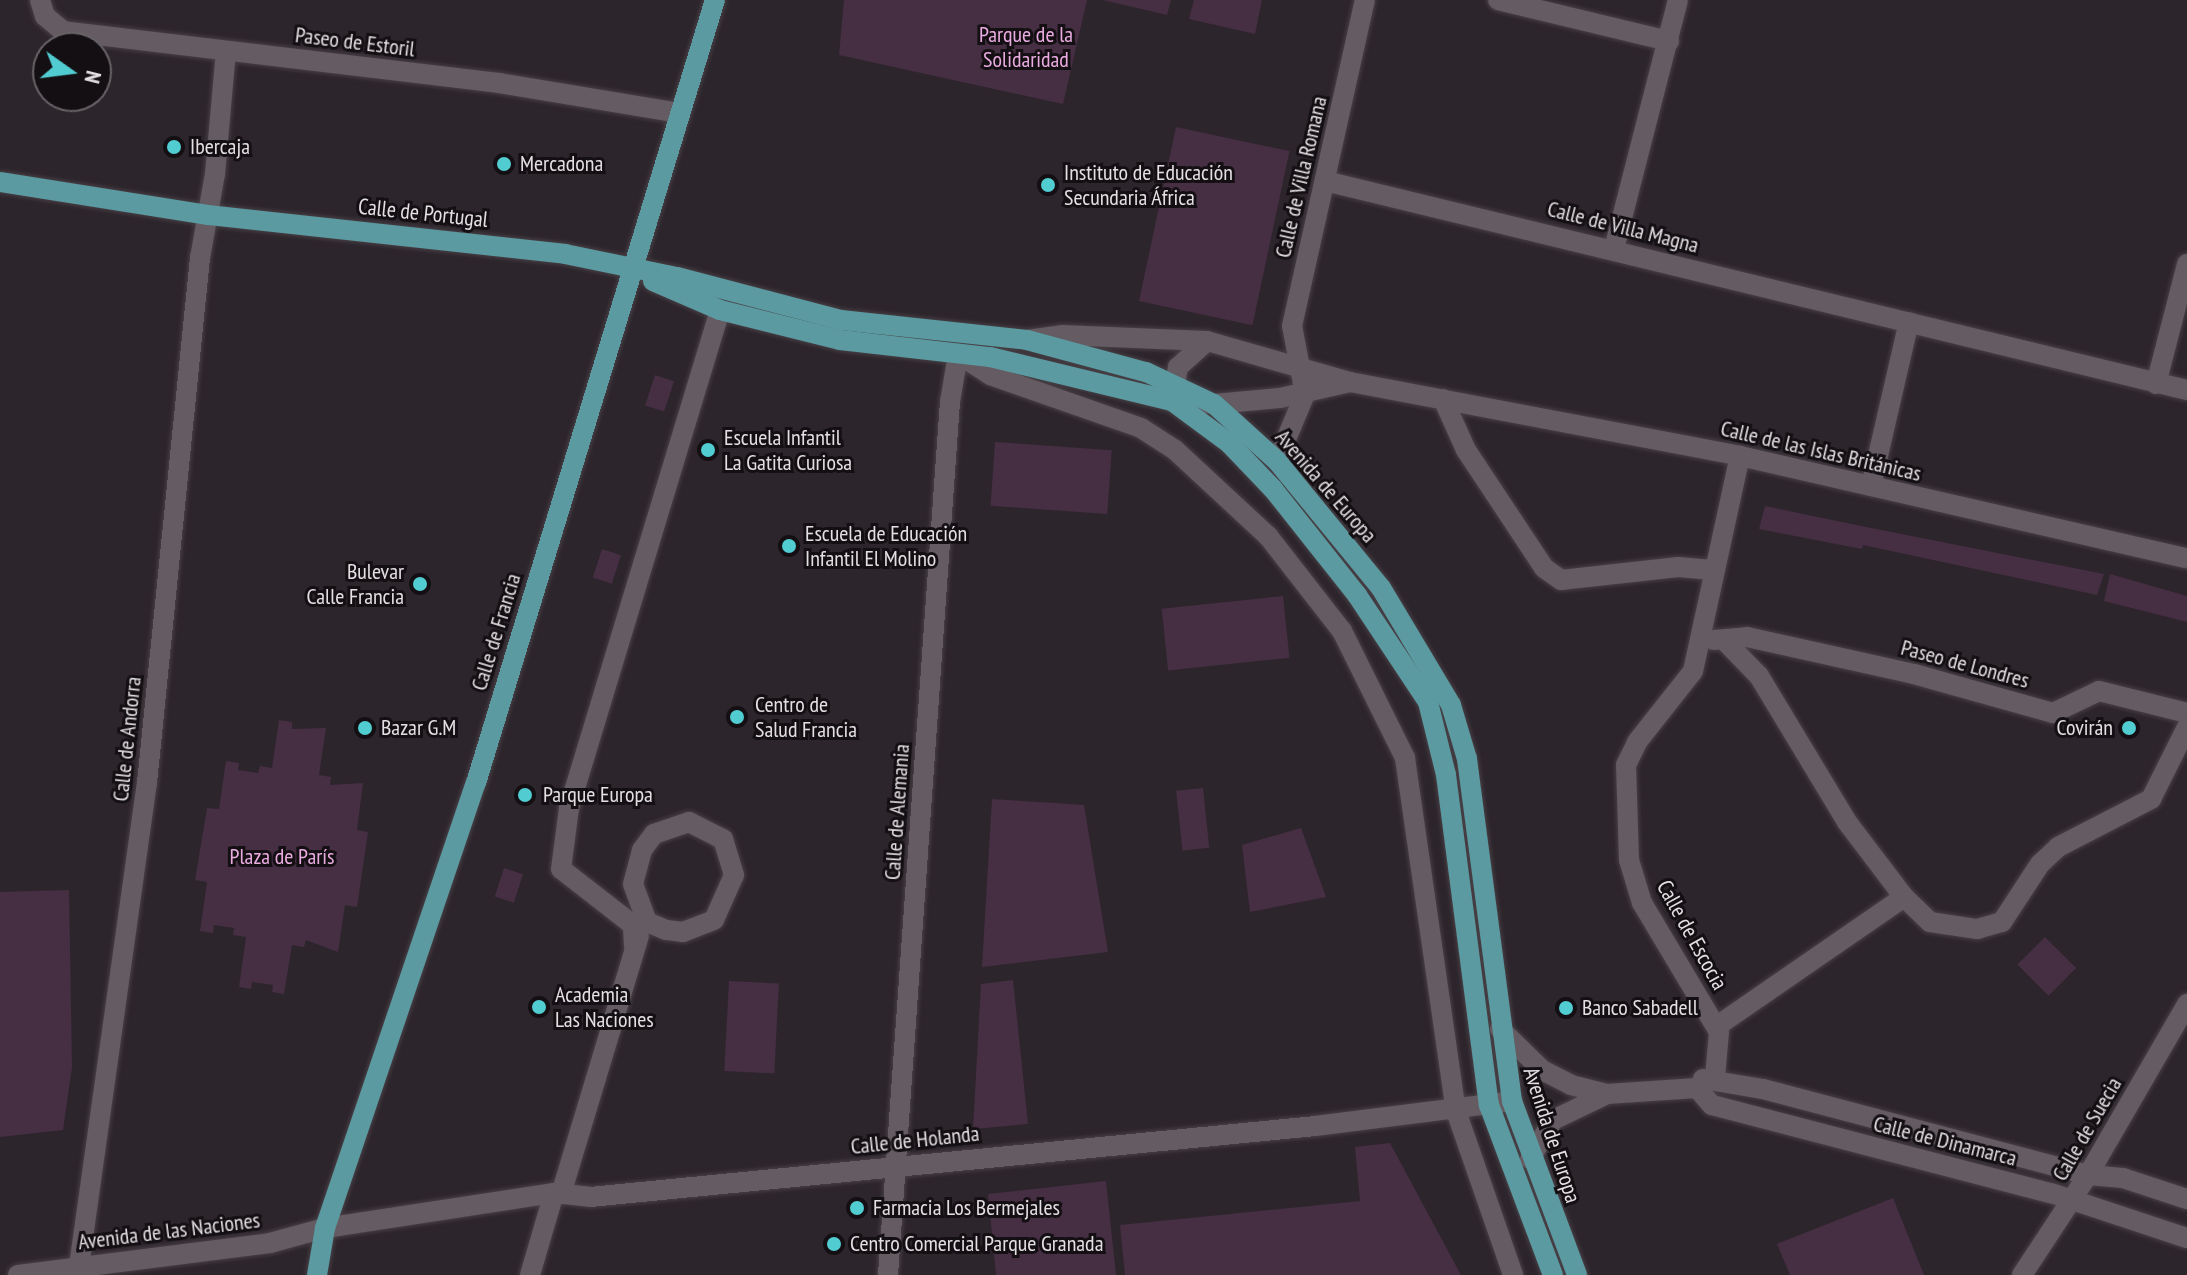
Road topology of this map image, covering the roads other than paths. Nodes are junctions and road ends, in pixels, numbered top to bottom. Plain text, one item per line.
1 (40, 0) edge
2 (715, 0) edge
3 (1365, 0) edge
4 (1498, 0) edge
5 (1678, 0) edge
6 (1669, 41) junction
7 (226, 51) junction
8 (680, 113) junction
9 (1325, 181) junction
10 (0, 182) edge
11 (208, 215) junction
12 (1614, 249) junction
13 (2187, 264) edge
14 (631, 271) junction
15 (720, 310) junction
16 (1909, 322) junction
17 (1027, 340) junction
18 (1207, 341) junction
19 (958, 354) junction
20 (1298, 364) junction
21 (1350, 382) junction
22 (2156, 384) junction
23 (2187, 390) edge
24 (1172, 391) junction
25 (1305, 394) junction
26 (1443, 399) junction
27 (1214, 404) junction
28 (1740, 456) junction
29 (1277, 461) junction
30 (1871, 486) junction
31 (2187, 558) edge
32 (1713, 570) junction
33 (1703, 638) junction
34 (1726, 642) junction
35 (2187, 713) edge
36 (2187, 727) edge
37 (1904, 897) junction
38 (647, 922) junction
39 (634, 946) junction
40 (2187, 1004) edge
41 (1717, 1026) junction
42 (1500, 1029) junction
43 (1706, 1083) junction
44 (1607, 1094) junction
45 (1512, 1101) junction
46 (1489, 1105) junction
47 (1456, 1111) junction
48 (1530, 1159) junction
49 (896, 1165) junction
50 (2088, 1175) junction
51 (558, 1194) junction
52 (2187, 1199) edge
53 (2072, 1201) junction
54 (325, 1228) junction
55 (2187, 1238) edge
56 (79, 1266) junction
57 (18, 1275) edge
58 (317, 1275) edge
59 (530, 1275) edge
60 (888, 1275) edge
61 (1513, 1275) edge
62 (1553, 1275) edge
63 (1577, 1275) edge
64 (2022, 1275) edge

1 - 7 street, Paseo de Estoril
2 - 8 main road, Calle de Francia
3 - 9 street, Calle de Villa Romana
4 - 6 street
5 - 6 street
6 - 12 street
7 - 8 street, Paseo de Estoril
7 - 11 street
8 - 14 main road, Calle de Francia
9 - 12 street, Calle de Villa Magna
9 - 20 street, Calle de Villa Romana
10 - 11 main road, Calle de Portugal
11 - 14 main road, Calle de Portugal
11 - 56 street, Calle de Andorra
12 - 16 street, Calle de Villa Magna
13 - 22 street
14 - 15 main road, Avenida de Europa
14 - 17 main road, Avenida de Europa
14 - 54 main road, Calle de Francia
15 - 19 main road, Avenida de Europa
15 - 39 street
16 - 22 street, Calle de Villa Magna
16 - 30 street
17 - 18 street, Calle de las Islas Británicas
17 - 24 main road, Avenida de Europa
18 - 20 street, Calle de las Islas Británicas
18 - 24 street
19 - 24 main road, Avenida de Europa
19 - 47 street, Avenida de Europa
19 - 49 street, Calle de Alemania
20 - 21 street, Calle de las Islas Británicas
20 - 25 street
21 - 25 street, Calle de las Islas Británicas
21 - 26 street, Calle de las Islas Británicas
22 - 23 street, Calle de Villa Magna
24 - 27 street, Calle de las Islas Británicas
24 - 46 main road, Avenida de Europa
25 - 27 street, Calle de las Islas Británicas
25 - 29 street
26 - 28 street, Calle de las Islas Británicas
26 - 32 street
27 - 29 main road, Avenida de Europa
28 - 30 street, Calle de las Islas Británicas
28 - 32 street, Calle de Escocia
29 - 42 main road, Avenida de Europa
30 - 31 street, Calle de las Islas Británicas
32 - 33 street, Calle de Escocia
33 - 34 street, Paseo de Londres
33 - 41 street, Calle de Escocia
34 - 35 street, Paseo de Londres
34 - 37 street
36 - 37 street
37 - 41 street
38 - 38 street
38 - 39 street
39 - 51 street
40 - 50 street, Calle de Suecia
41 - 43 street, Calle de Escocia
42 - 44 street, Calle de Dinamarca
42 - 45 main road, Avenida de Europa
43 - 44 street, Calle de Dinamarca
43 - 50 street, Calle de Dinamarca
43 - 53 street, Calle de Dinamarca
44 - 48 street, Calle de Dinamarca
45 - 46 street, Calle de Holanda
45 - 48 main road, Avenida de Europa
46 - 47 street, Calle de Holanda
46 - 62 main road, Avenida de Europa
47 - 49 street, Calle de Holanda
47 - 61 street, Avenida de Europa
48 - 63 main road, Avenida de Europa
49 - 51 street, Calle de Holanda
49 - 60 street, Calle de Alemania
50 - 52 street, Calle de Dinamarca
50 - 53 street, Calle de Suecia
51 - 54 street, Calle de Holanda
51 - 59 street
53 - 55 street, Calle de Dinamarca
53 - 64 street, Calle de Suecia
54 - 56 street, Avenida de las Naciones
54 - 58 main road, Calle de Francia
56 - 57 street, Avenida de las Naciones

